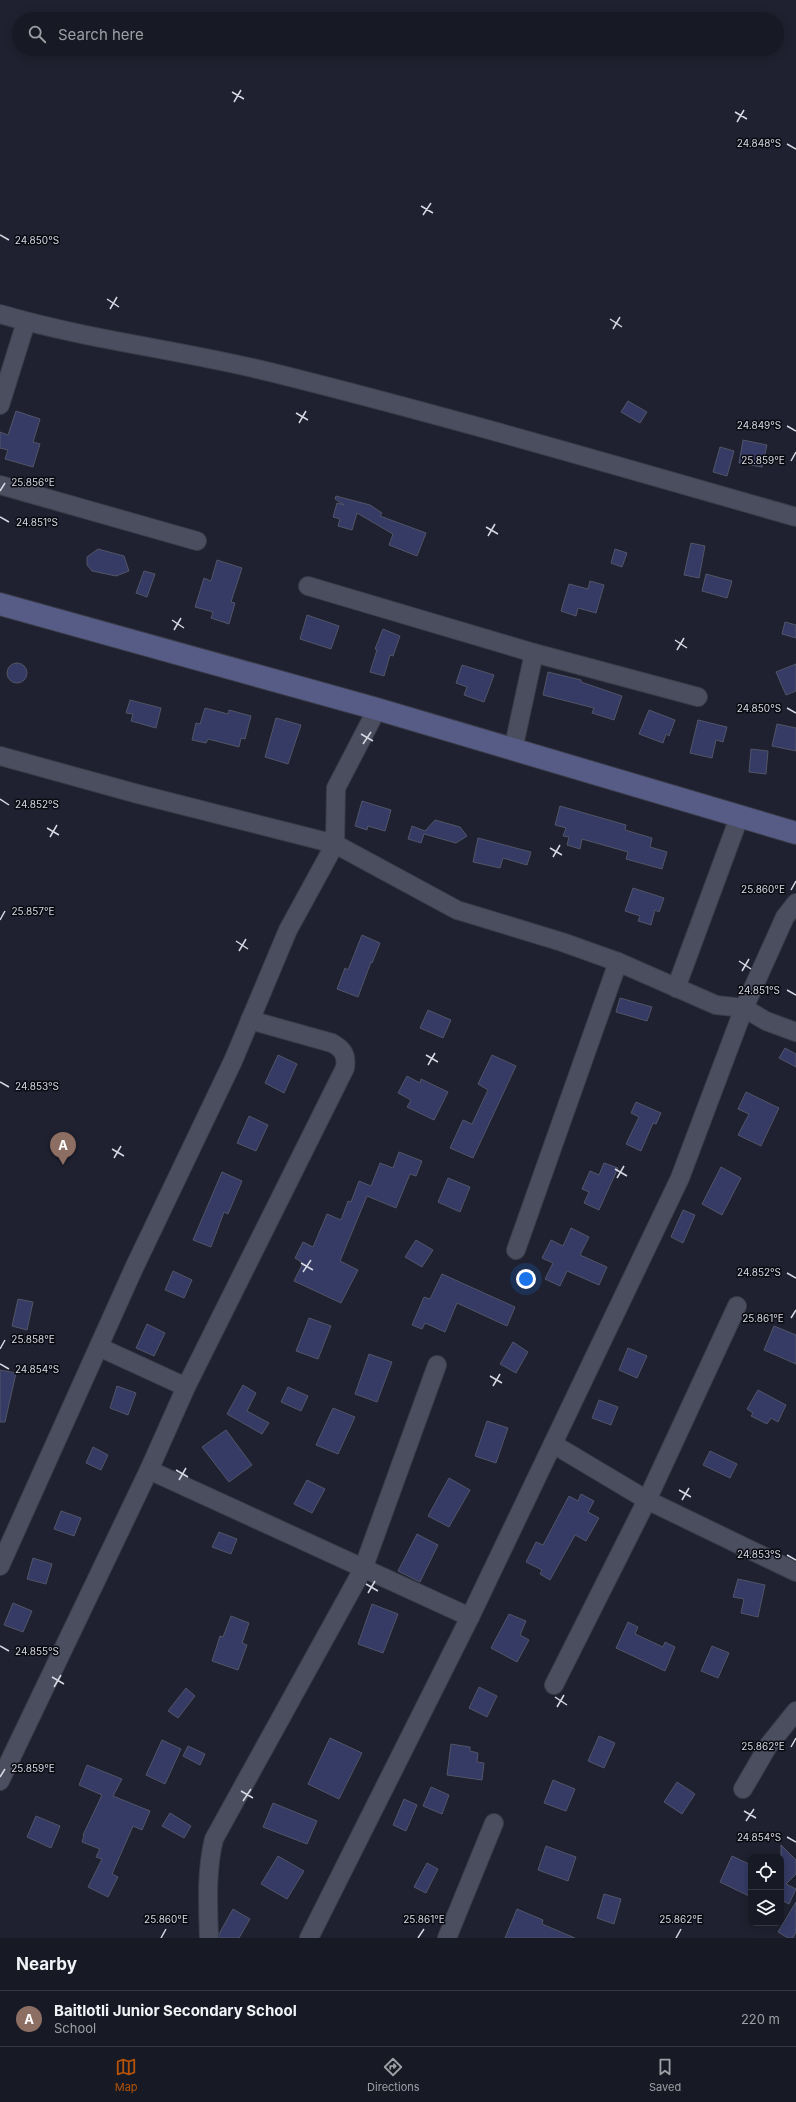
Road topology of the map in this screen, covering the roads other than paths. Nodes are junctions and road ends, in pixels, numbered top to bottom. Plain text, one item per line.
1 (0, 314) edge
2 (26, 322) junction
3 (0, 405) edge
4 (0, 485) edge
5 (796, 517) edge
6 (197, 541) dead end
7 (308, 586) dead end
8 (0, 604) edge
9 (534, 652) junction
10 (698, 696) dead end
11 (378, 709) junction
12 (514, 750) junction
13 (0, 756) edge
14 (740, 815) junction
15 (796, 833) edge
16 (335, 844) junction
17 (796, 903) edge
18 (618, 962) junction
19 (676, 988) junction
20 (744, 1008) junction
21 (250, 1020) junction
22 (796, 1032) edge
23 (516, 1250) dead end
24 (737, 1306) dead end
25 (99, 1347) junction
26 (437, 1365) dead end
27 (186, 1387) junction
28 (553, 1444) junction
29 (149, 1470) junction
30 (647, 1500) junction
31 (0, 1566) edge
32 (363, 1569) junction
33 (796, 1572) edge
34 (470, 1617) junction
35 (554, 1685) dead end
36 (796, 1711) edge
37 (0, 1781) edge
38 (743, 1789) dead end
39 (494, 1823) dead end
40 (208, 1938) edge
41 (309, 1938) edge
42 (447, 1938) edge

1 - 2 street
2 - 3 street
2 - 5 street
4 - 6 street
7 - 9 street
8 - 11 street
9 - 10 street
9 - 12 street
11 - 12 street
11 - 16 street
12 - 14 street
13 - 16 street
14 - 15 street
14 - 19 street
16 - 18 street
16 - 21 street
17 - 20 street
18 - 19 street
18 - 23 street
19 - 20 street
20 - 22 street
20 - 28 street
21 - 25 street
21 - 27 street
24 - 30 street
25 - 27 street
25 - 31 street
26 - 32 street
27 - 29 street
28 - 30 street
28 - 34 street
29 - 32 street
29 - 37 street
30 - 33 street
30 - 35 street
32 - 34 street
32 - 40 street
34 - 41 street
36 - 38 street
39 - 42 street

